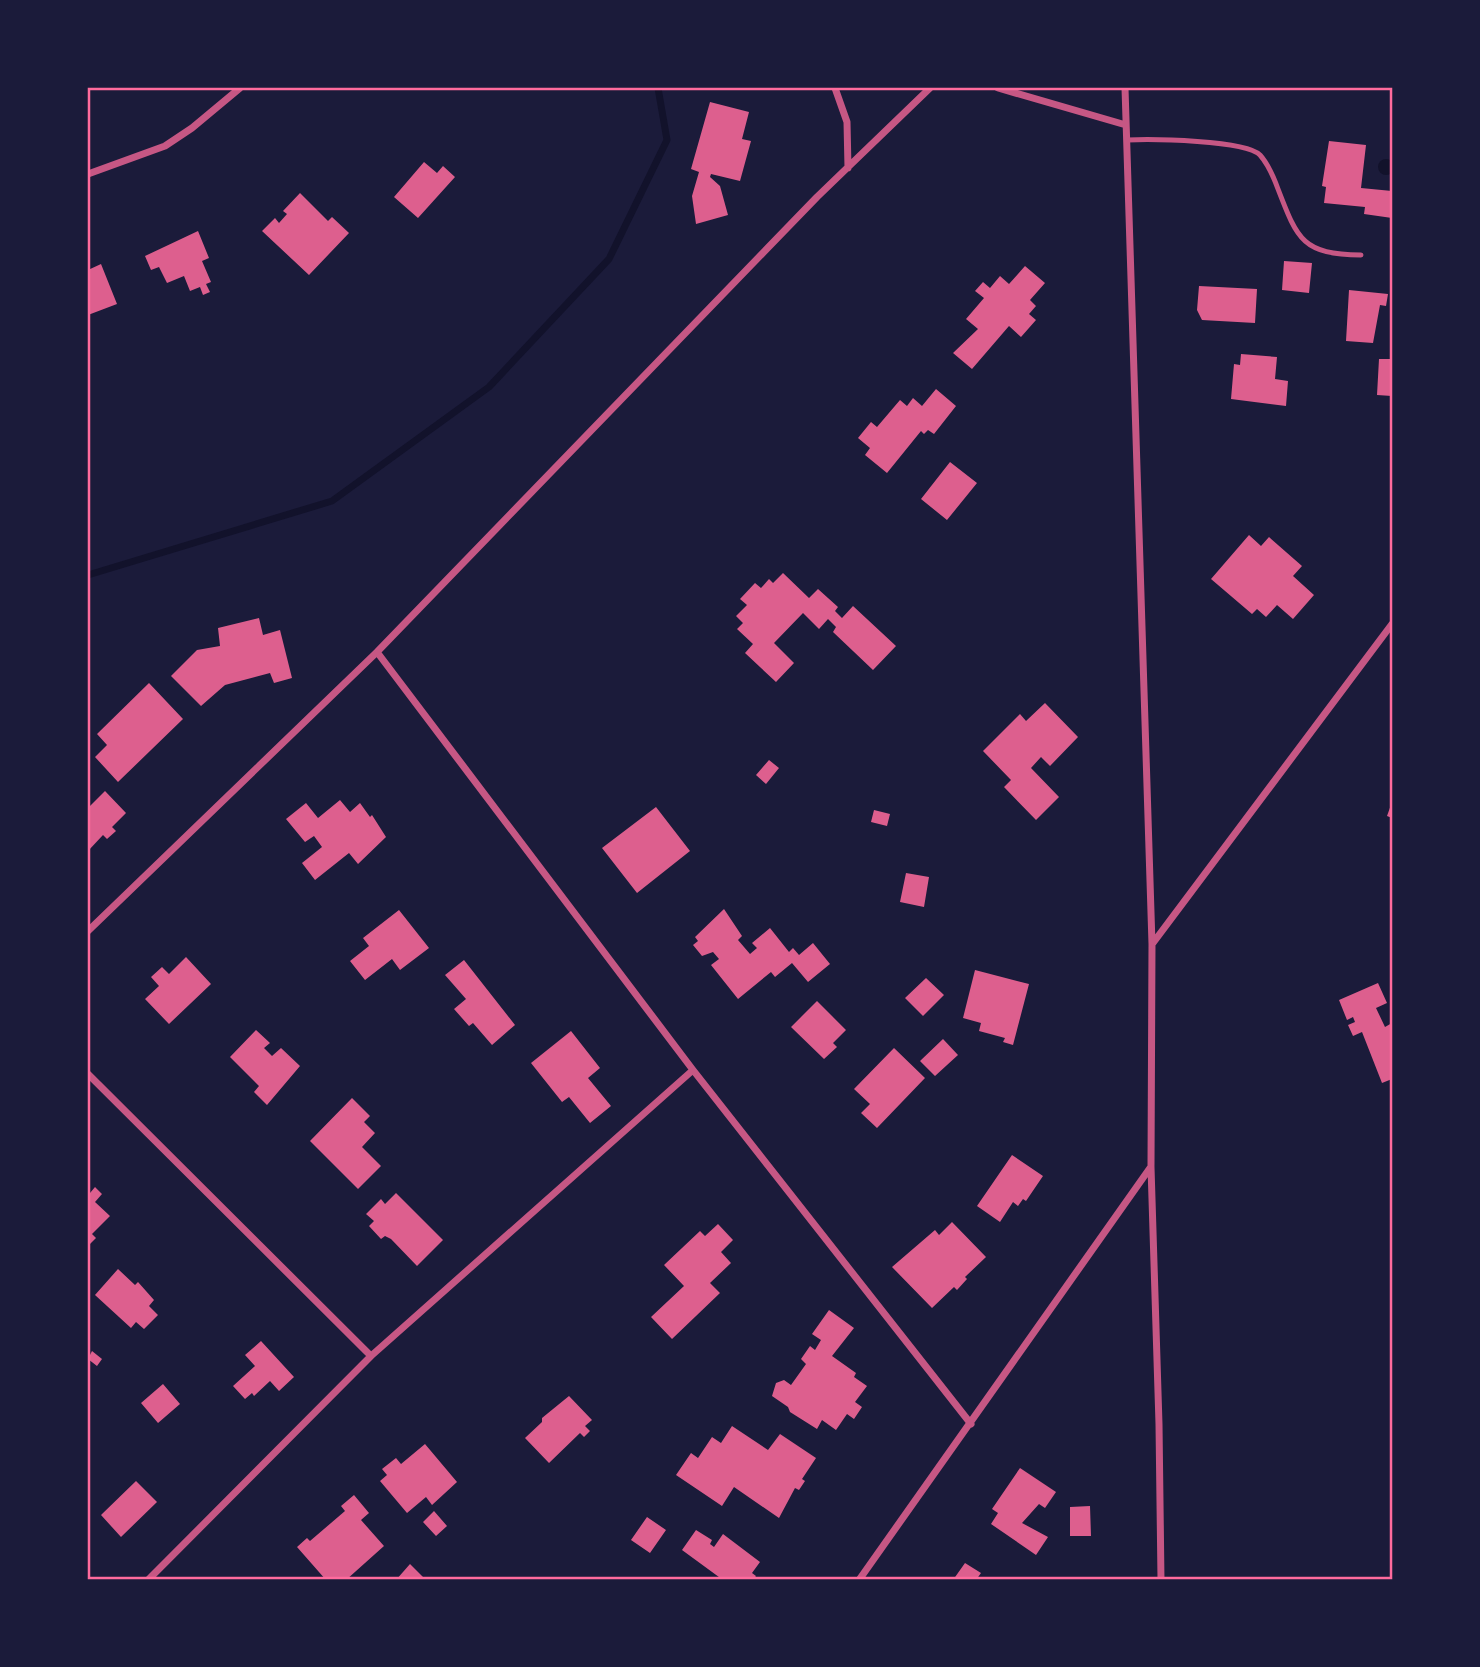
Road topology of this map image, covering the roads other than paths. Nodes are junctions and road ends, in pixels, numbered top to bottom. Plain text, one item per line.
1 (240, 88) edge
2 (835, 88) edge
3 (930, 88) edge
4 (998, 88) edge
5 (1125, 88) edge
6 (1126, 125) junction
7 (1127, 140) junction
8 (848, 168) junction
9 (88, 174) edge
10 (1361, 255) dead end
11 (1392, 624) edge
12 (377, 652) junction
13 (88, 930) edge
14 (1152, 944) junction
15 (693, 1070) junction
16 (88, 1074) edge
17 (1151, 1167) junction
18 (371, 1356) junction
19 (971, 1424) junction
20 (148, 1580) edge
21 (859, 1580) edge
22 (1160, 1580) edge

1 - 9 street
2 - 8 street
3 - 8 street
4 - 6 street
5 - 6 street
6 - 7 street
7 - 10 lane
7 - 14 street
8 - 12 street
11 - 14 street
12 - 13 street
12 - 15 street
14 - 17 street
15 - 18 street
15 - 19 street
16 - 18 street
17 - 19 street
17 - 22 street
18 - 20 street
19 - 21 street

